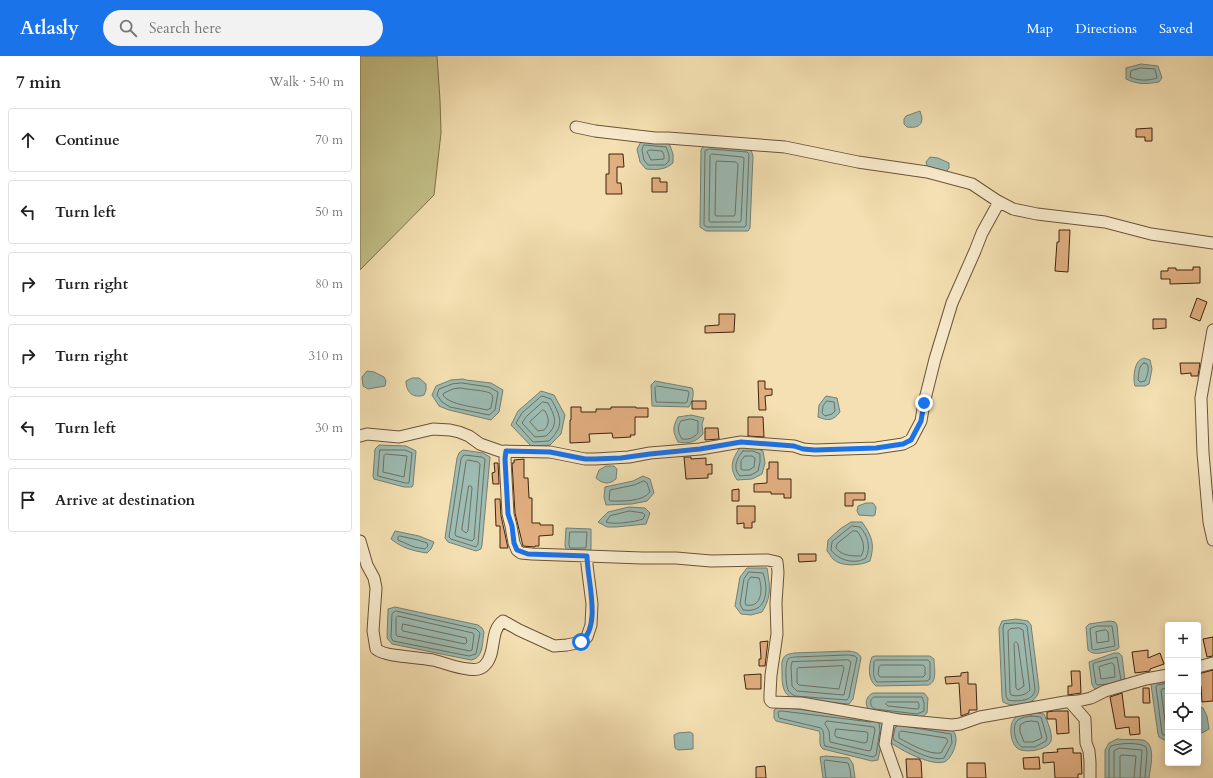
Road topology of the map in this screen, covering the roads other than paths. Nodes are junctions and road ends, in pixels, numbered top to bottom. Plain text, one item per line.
1 (576, 127) dead end
2 (999, 202) junction
3 (1213, 242) edge
4 (1213, 330) edge
5 (360, 436) edge
6 (506, 451) junction
7 (1213, 540) edge
8 (360, 541) edge
9 (587, 556) junction
10 (1213, 663) edge
11 (1201, 665) edge
12 (1165, 676) edge
13 (1070, 702) junction
14 (890, 718) junction
15 (897, 778) edge
16 (1090, 778) edge

1 - 2 street
2 - 3 street
2 - 6 street
4 - 7 street
5 - 6 street
6 - 9 street
8 - 9 street
9 - 14 street
10 - 11 street
12 - 13 street
13 - 14 street
13 - 16 street
14 - 15 street

